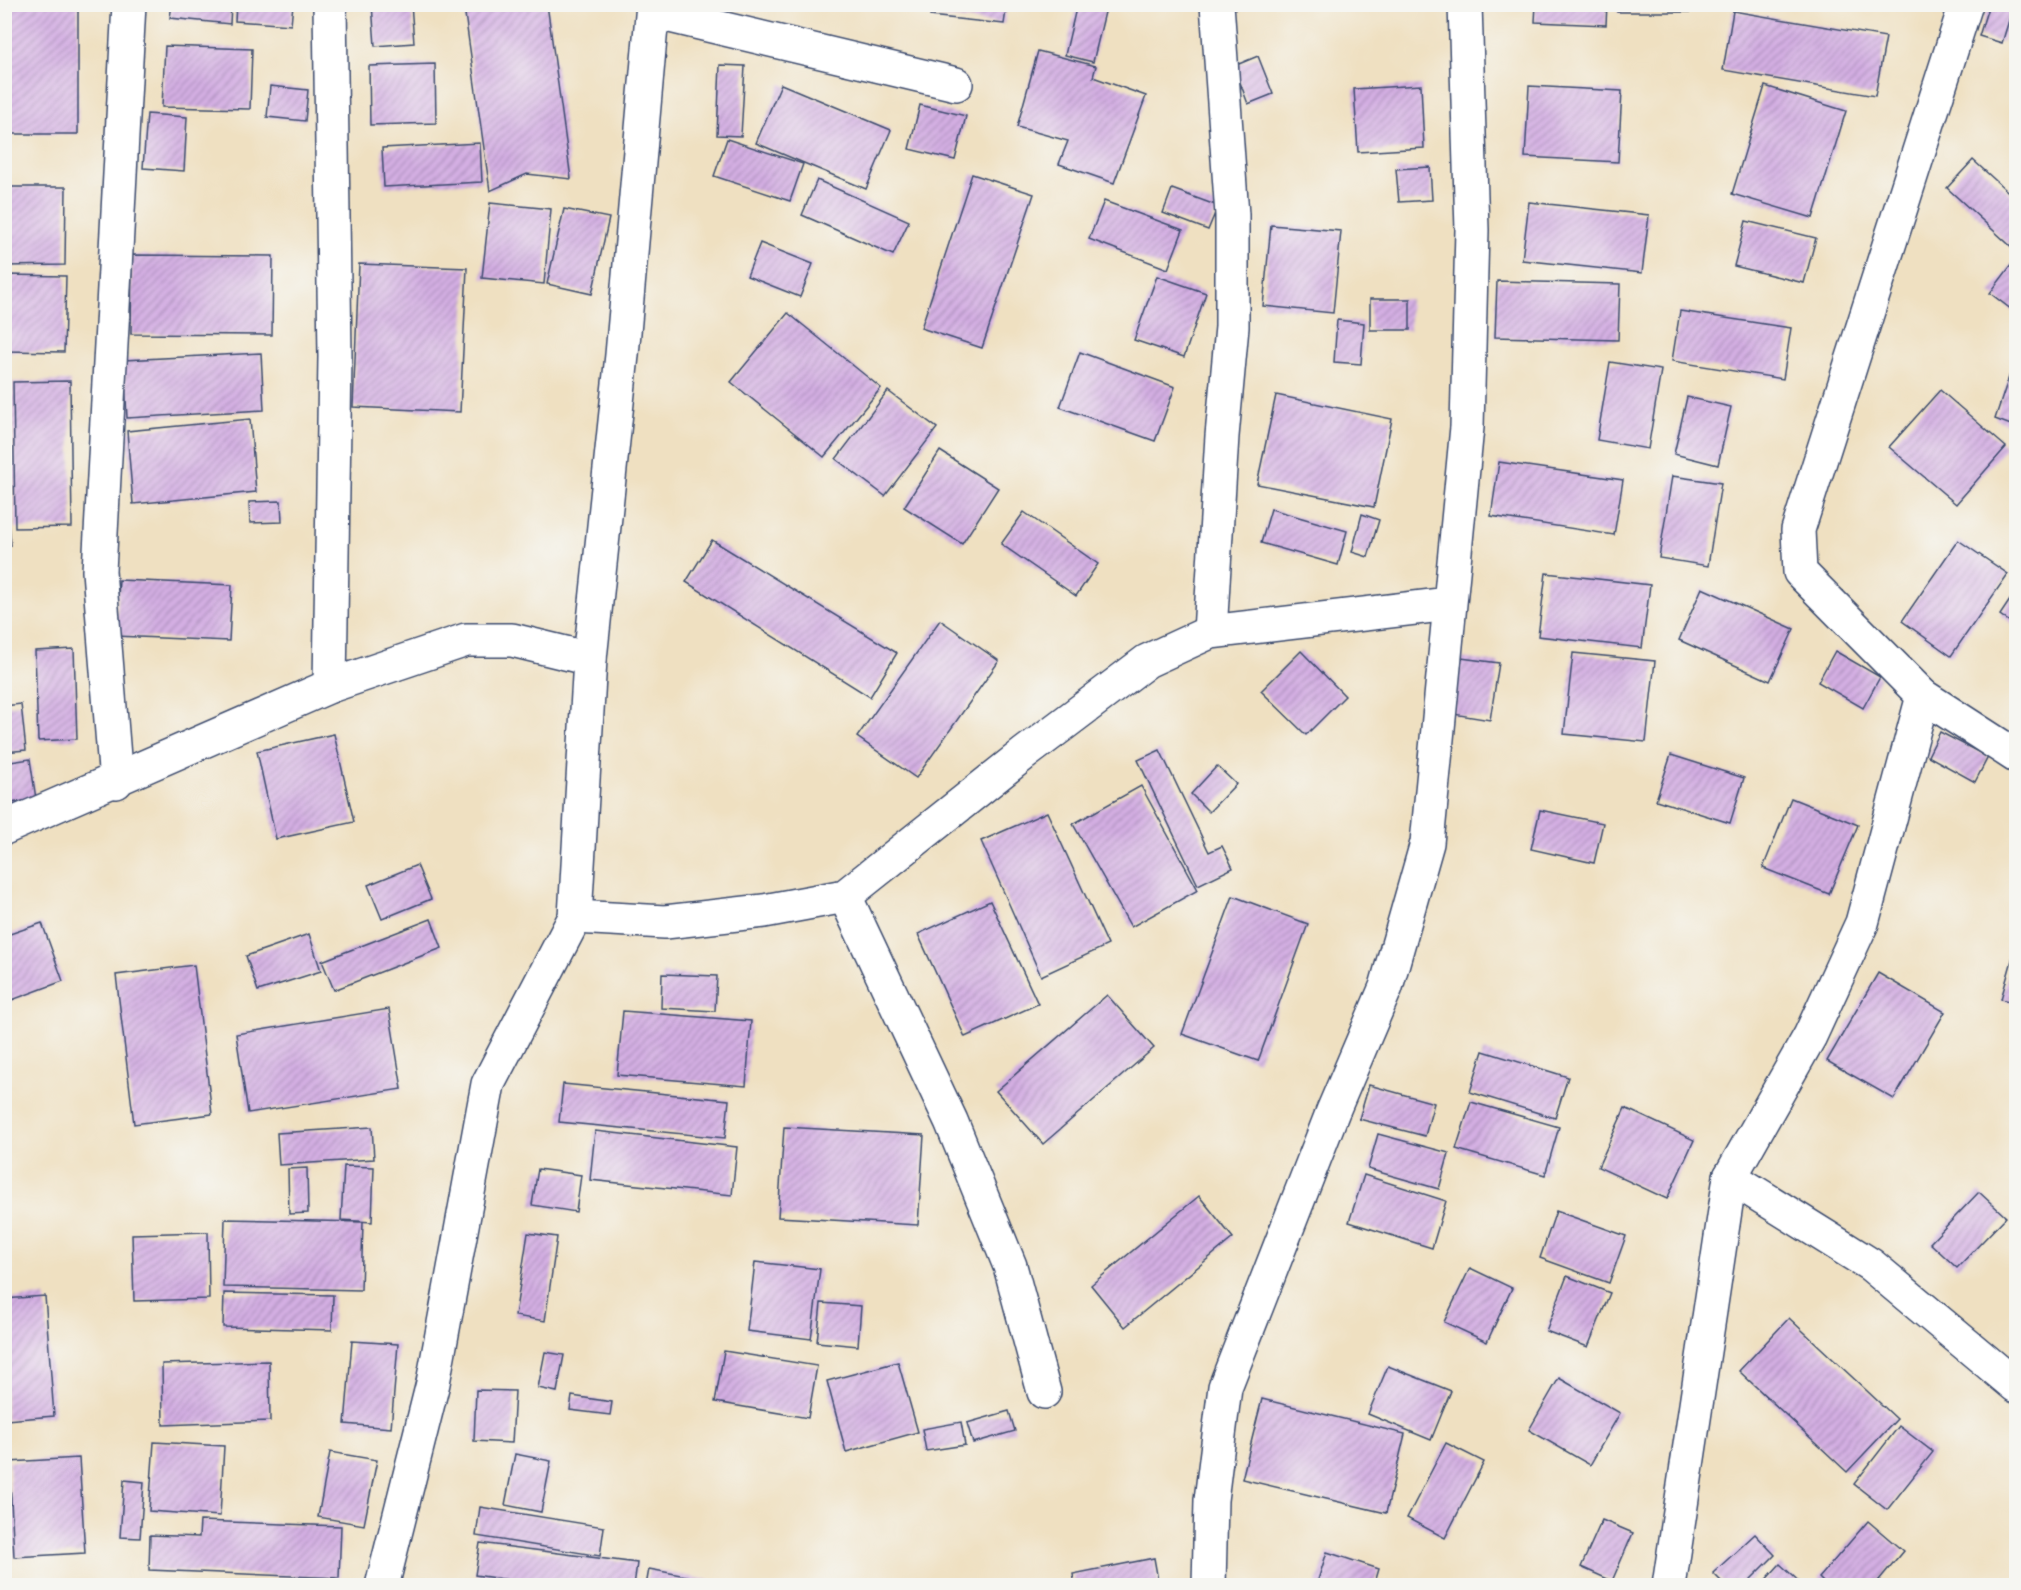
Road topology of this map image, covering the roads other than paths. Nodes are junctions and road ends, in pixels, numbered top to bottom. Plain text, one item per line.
1 (129, 4) edge
2 (330, 4) edge
3 (1217, 4) edge
4 (1465, 4) edge
5 (1966, 4) edge
6 (653, 8) edge
7 (956, 84) dead end
8 (1449, 604) junction
9 (1210, 632) junction
10 (590, 659) junction
11 (330, 686) junction
12 (1923, 696) junction
13 (2016, 756) edge
14 (116, 782) junction
15 (4, 828) edge
16 (846, 896) junction
17 (575, 917) junction
18 (1730, 1177) junction
19 (2016, 1386) edge
20 (1044, 1392) dead end
21 (382, 1586) edge
22 (1209, 1586) edge
23 (1669, 1586) edge

1 - 14 street
2 - 11 street
3 - 9 street
4 - 8 street
5 - 12 street
6 - 7 street
6 - 10 street
8 - 9 street
8 - 22 street
9 - 16 street
10 - 11 street
10 - 17 street
11 - 14 street
12 - 13 street
12 - 18 street
14 - 15 street
16 - 17 street
16 - 20 street
17 - 21 street
18 - 19 street
18 - 23 street

